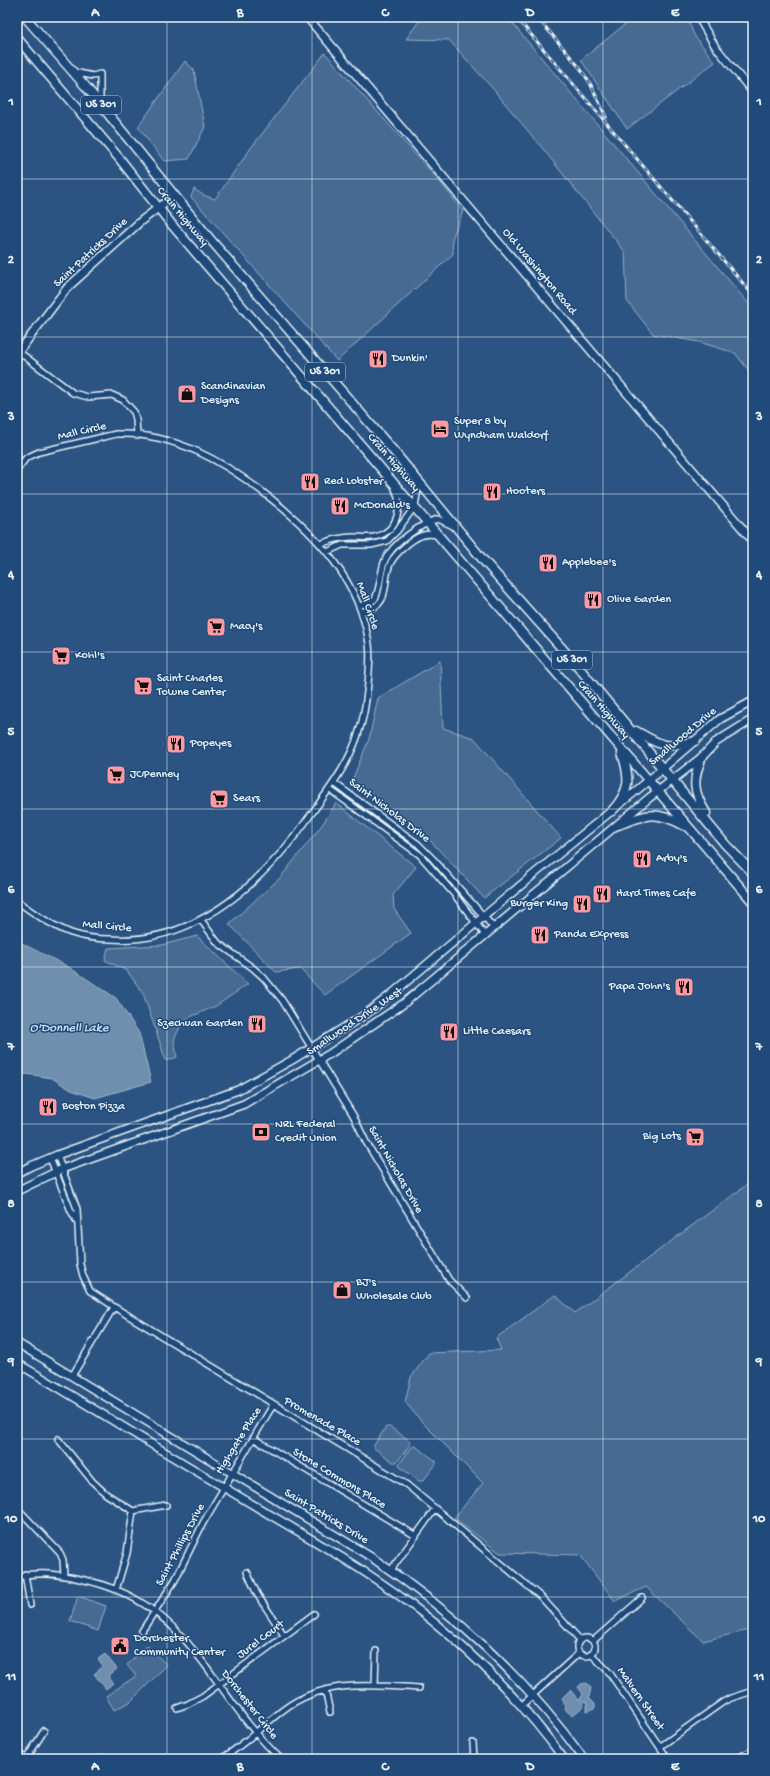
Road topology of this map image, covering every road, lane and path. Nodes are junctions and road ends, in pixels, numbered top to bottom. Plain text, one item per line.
1 (25, 17) edge
2 (307, 17) edge
3 (698, 17) edge
4 (17, 38) edge
5 (73, 72) junction
6 (753, 93) edge
7 (100, 104) junction
8 (174, 196) junction
9 (159, 208) junction
10 (18, 353) edge
11 (137, 436) junction
12 (17, 470) edge
13 (388, 476) junction
14 (419, 482) junction
15 (415, 506) junction
16 (428, 522) junction
17 (462, 533) junction
18 (438, 535) junction
19 (753, 540) edge
20 (320, 544) junction
21 (327, 552) junction
22 (359, 606) junction
23 (361, 612) junction
24 (753, 701) edge
25 (753, 719) edge
26 (629, 728) junction
27 (695, 741) junction
28 (620, 748) junction
29 (702, 757) junction
30 (663, 768) junction
31 (673, 780) junction
32 (648, 781) junction
33 (334, 783) junction
34 (329, 789) junction
35 (658, 792) junction
36 (612, 811) junction
37 (618, 825) junction
38 (689, 828) junction
39 (716, 832) junction
40 (753, 873) edge
41 (17, 901) edge
42 (753, 902) edge
43 (484, 916) junction
44 (201, 920) junction
45 (477, 922) junction
46 (494, 928) junction
47 (486, 935) junction
48 (312, 1048) junction
49 (319, 1061) junction
50 (54, 1156) junction
51 (59, 1171) junction
52 (17, 1173) edge
53 (17, 1191) edge
54 (467, 1298) dead end
55 (114, 1307) junction
56 (17, 1343) edge
57 (17, 1363) edge
58 (72, 1376) junction
59 (273, 1405) junction
60 (253, 1438) junction
61 (58, 1439) dead end
62 (232, 1473) junction
63 (222, 1487) junction
64 (166, 1504) dead end
65 (17, 1508) edge
66 (435, 1509) junction
67 (133, 1511) junction
68 (416, 1536) junction
69 (391, 1570) junction
70 (247, 1572) dead end
71 (25, 1574) junction
72 (64, 1576) junction
73 (17, 1577) edge
74 (116, 1590) junction
75 (642, 1598) dead end
76 (30, 1605) dead end
77 (155, 1611) junction
78 (314, 1614) dead end
79 (142, 1631) dead end
80 (284, 1635) junction
81 (580, 1640) junction
82 (593, 1641) junction
83 (376, 1650) dead end
84 (579, 1653) junction
85 (592, 1654) junction
86 (220, 1684) junction
87 (375, 1686) junction
88 (419, 1688) dead end
89 (325, 1690) junction
90 (753, 1691) edge
91 (532, 1694) junction
92 (521, 1706) junction
93 (177, 1708) dead end
94 (330, 1712) dead end
95 (44, 1730) dead end
96 (256, 1733) junction
97 (473, 1743) dead end
98 (660, 1746) junction
99 (753, 1750) edge
100 (17, 1753) edge
101 (26, 1759) edge
102 (222, 1759) edge
103 (281, 1759) edge
104 (474, 1759) edge
105 (564, 1759) edge
106 (584, 1759) edge
107 (668, 1759) edge
108 (736, 1759) edge

1 - 5 highway, Crain Highway / US 301
2 - 19 main road, Old Washington Road
3 - 6 street
4 - 9 highway, Crain Highway / US 301
5 - 7 highway, Crain Highway / US 301
5 - 7 street
7 - 8 highway, Crain Highway / US 301
8 - 9 main road, Saint Patricks Drive
8 - 14 highway, Crain Highway / US 301
9 - 10 main road, Saint Patricks Drive
9 - 13 highway, Crain Highway / US 301
10 - 11 street
11 - 12 street, Mall Circle
11 - 20 street, Mall Circle
13 - 15 highway, Crain Highway / US 301
13 - 20 street
14 - 15 street
14 - 17 highway, Crain Highway / US 301
15 - 16 highway, Crain Highway / US 301
15 - 21 street
16 - 17 street
16 - 18 highway, Crain Highway / US 301
16 - 22 street
17 - 26 highway, Crain Highway / US 301
18 - 23 street
18 - 28 highway, Crain Highway / US 301
20 - 21 street, Mall Circle
21 - 22 street, Mall Circle
22 - 23 street, Mall Circle
23 - 33 street, Mall Circle
24 - 27 main road, Smallwood Drive
25 - 29 main road, Smallwood Drive
26 - 27 highway
26 - 30 highway, Crain Highway / US 301
27 - 30 main road, Smallwood Drive
28 - 32 highway, Crain Highway / US 301
28 - 36 highway
29 - 31 main road, Smallwood Drive
29 - 39 highway
30 - 31 highway, Crain Highway / US 301
30 - 32 main road, Smallwood Drive
31 - 35 main road, Smallwood Drive
31 - 39 highway, Crain Highway / US 301
32 - 35 highway, Crain Highway / US 301
32 - 36 main road, Smallwood Drive West
33 - 34 street, Mall Circle
33 - 43 street, Saint Nicholas Drive
34 - 44 street, Mall Circle
34 - 45 street, Saint Nicholas Drive
35 - 37 main road, Smallwood Drive West
35 - 38 highway, Crain Highway / US 301
36 - 43 main road, Smallwood Drive West
37 - 38 highway
37 - 46 main road, Smallwood Drive West
38 - 42 highway, Crain Highway / US 301
39 - 40 highway, Crain Highway / US 301
41 - 44 street, Mall Circle
43 - 45 main road, Smallwood Drive West
43 - 46 street, Saint Nicholas Drive
44 - 48 street
45 - 47 street, Saint Nicholas Drive
45 - 48 main road, Smallwood Drive West
46 - 47 main road, Smallwood Drive West
47 - 49 main road, Smallwood Drive West
48 - 49 street, Saint Nicholas Drive
48 - 50 main road, Smallwood Drive West
49 - 51 main road, Smallwood Drive West
49 - 54 street, Saint Nicholas Drive
50 - 51 street, Promenade Place
50 - 52 main road, Smallwood Drive West
51 - 53 main road, Smallwood Drive West
51 - 55 street, Promenade Place
55 - 58 street
55 - 59 street, Promenade Place
56 - 58 main road, Saint Patricks Drive
57 - 63 main road
58 - 62 main road, Saint Patricks Drive
59 - 60 street, Highgate Place
59 - 66 street, Promenade Place
60 - 62 street, Highgate Place
60 - 68 street, Stone Commons Place
61 - 67 street
62 - 63 street, Highgate Place
62 - 69 main road, Saint Patricks Drive
63 - 77 street, Saint Phillips Drive
63 - 92 main road
64 - 67 street
65 - 72 street
66 - 68 street
66 - 81 street, Promenade Place
67 - 74 street
68 - 69 street
69 - 91 main road, Saint Patricks Drive
70 - 80 street
71 - 72 street, Dorchester Circle
71 - 73 street, Dorchester Circle
71 - 76 street
72 - 74 street, Dorchester Circle
74 - 77 street, Dorchester Circle
75 - 82 street
77 - 79 street, Saint Phillips Drive
77 - 86 street, Dorchester Circle
78 - 80 street, Jurel Court
80 - 86 street, Jurel Court
81 - 82 street
81 - 84 street
82 - 85 street
83 - 87 street
84 - 85 street
84 - 91 street
85 - 98 street, Malvern Street
86 - 93 street, Jurel Court
86 - 96 street, Dorchester Circle
87 - 88 street
87 - 89 street
89 - 94 street
89 - 96 street
90 - 98 street
91 - 92 street
91 - 106 main road, Saint Patricks Drive
92 - 105 main road
95 - 101 street
96 - 102 street
96 - 103 street, Dorchester Circle
97 - 104 street
98 - 107 street, Malvern Street
99 - 108 street
100 - 101 street

